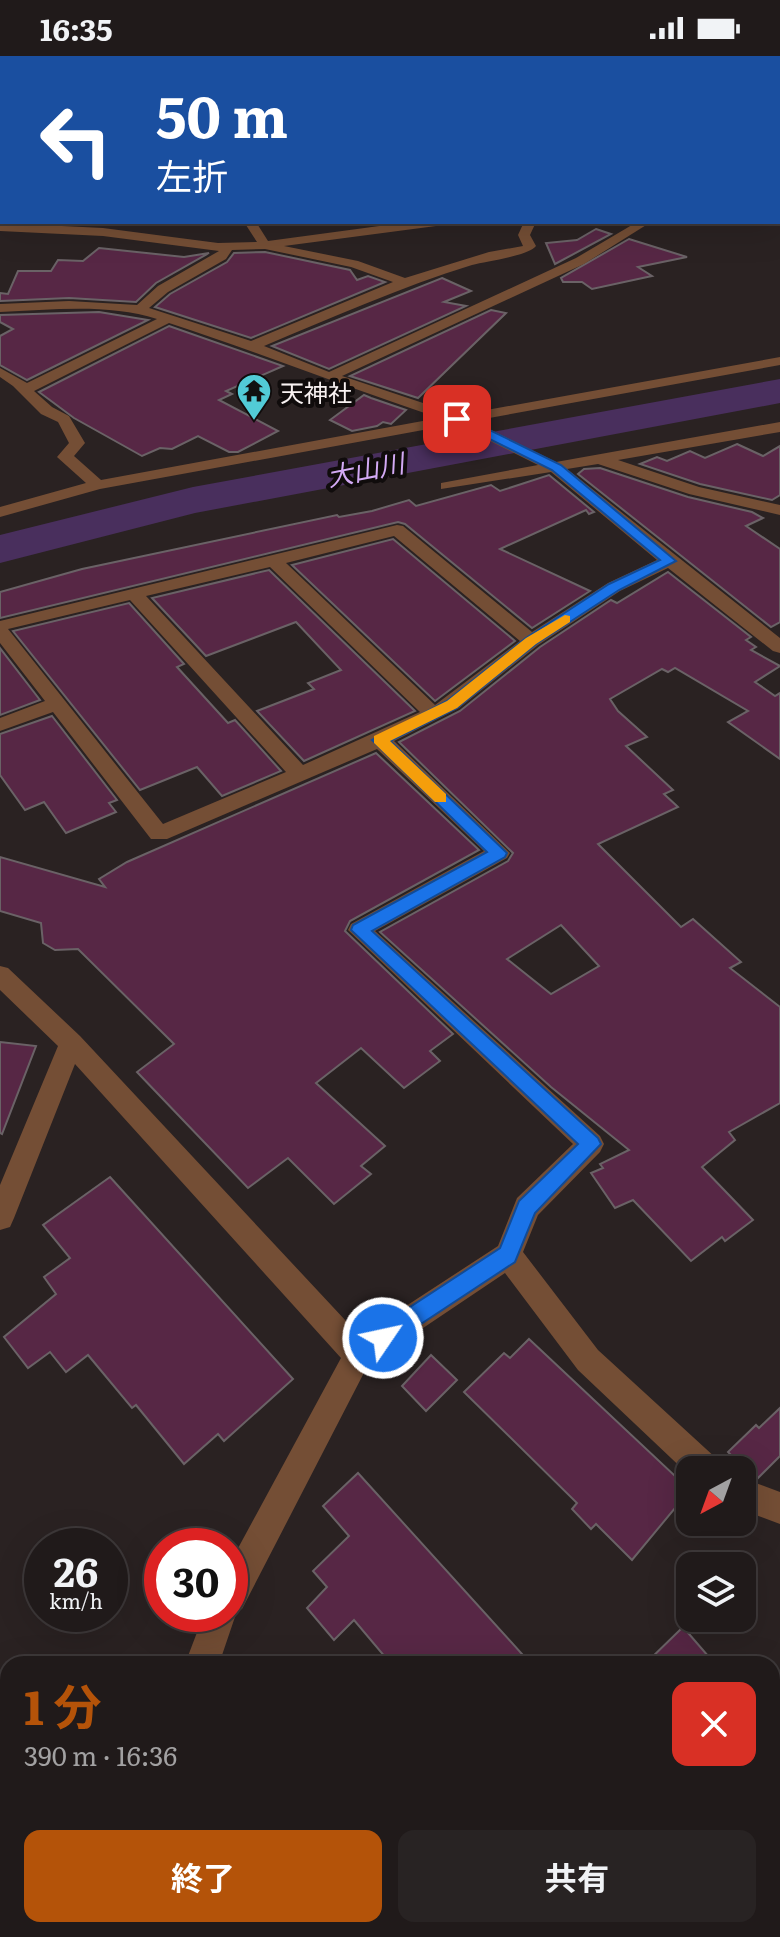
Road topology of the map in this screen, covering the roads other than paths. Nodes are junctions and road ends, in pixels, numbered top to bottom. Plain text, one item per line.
1 (251, 224) edge
2 (421, 224) edge
3 (529, 224) edge
4 (642, 224) edge
5 (0, 227) edge
6 (265, 245) junction
7 (228, 247) junction
8 (405, 282) junction
9 (0, 308) edge
10 (140, 309) junction
11 (171, 317) junction
12 (252, 346) junction
13 (780, 361) edge
14 (0, 372) edge
15 (329, 377) junction
16 (28, 388) junction
17 (457, 419) junction
18 (780, 427) edge
19 (602, 460) junction
20 (556, 467) junction
21 (98, 485) junction
22 (447, 486) dead end
23 (780, 510) edge
24 (0, 512) edge
25 (780, 525) edge
26 (669, 561) junction
27 (276, 563) junction
28 (132, 592) junction
29 (0, 629) edge
30 (531, 641) junction
31 (780, 647) edge
32 (57, 704) junction
33 (433, 714) junction
34 (0, 725) edge
35 (380, 740) junction
36 (300, 774) junction
37 (0, 975) edge
38 (71, 1043) junction
39 (0, 1218) edge
40 (508, 1255) junction
41 (358, 1355) junction
42 (691, 1456) edge
43 (756, 1499) edge
44 (780, 1508) edge
45 (248, 1563) edge
46 (214, 1632) edge
47 (205, 1656) edge

1 - 6 street
2 - 6 street
3 - 8 street
4 - 15 street
5 - 7 street
6 - 7 street
6 - 8 street
7 - 10 street
8 - 12 street
9 - 10 street
10 - 11 street
11 - 12 street
11 - 16 street
12 - 15 street
13 - 17 street
14 - 16 street
15 - 17 street
16 - 21 street
17 - 20 street
17 - 21 street
18 - 19 street
19 - 20 street
19 - 23 street
20 - 22 street
20 - 26 street
21 - 24 street
23 - 25 street
26 - 30 street
26 - 31 street
27 - 28 street
27 - 30 street
27 - 33 street
28 - 29 street
28 - 36 street
29 - 32 street
30 - 33 street
32 - 34 street
32 - 36 street
33 - 35 street
35 - 36 street
35 - 40 street
37 - 38 street
38 - 39 street
38 - 41 street
40 - 41 street
40 - 42 street
41 - 45 street
43 - 44 street
46 - 47 street

